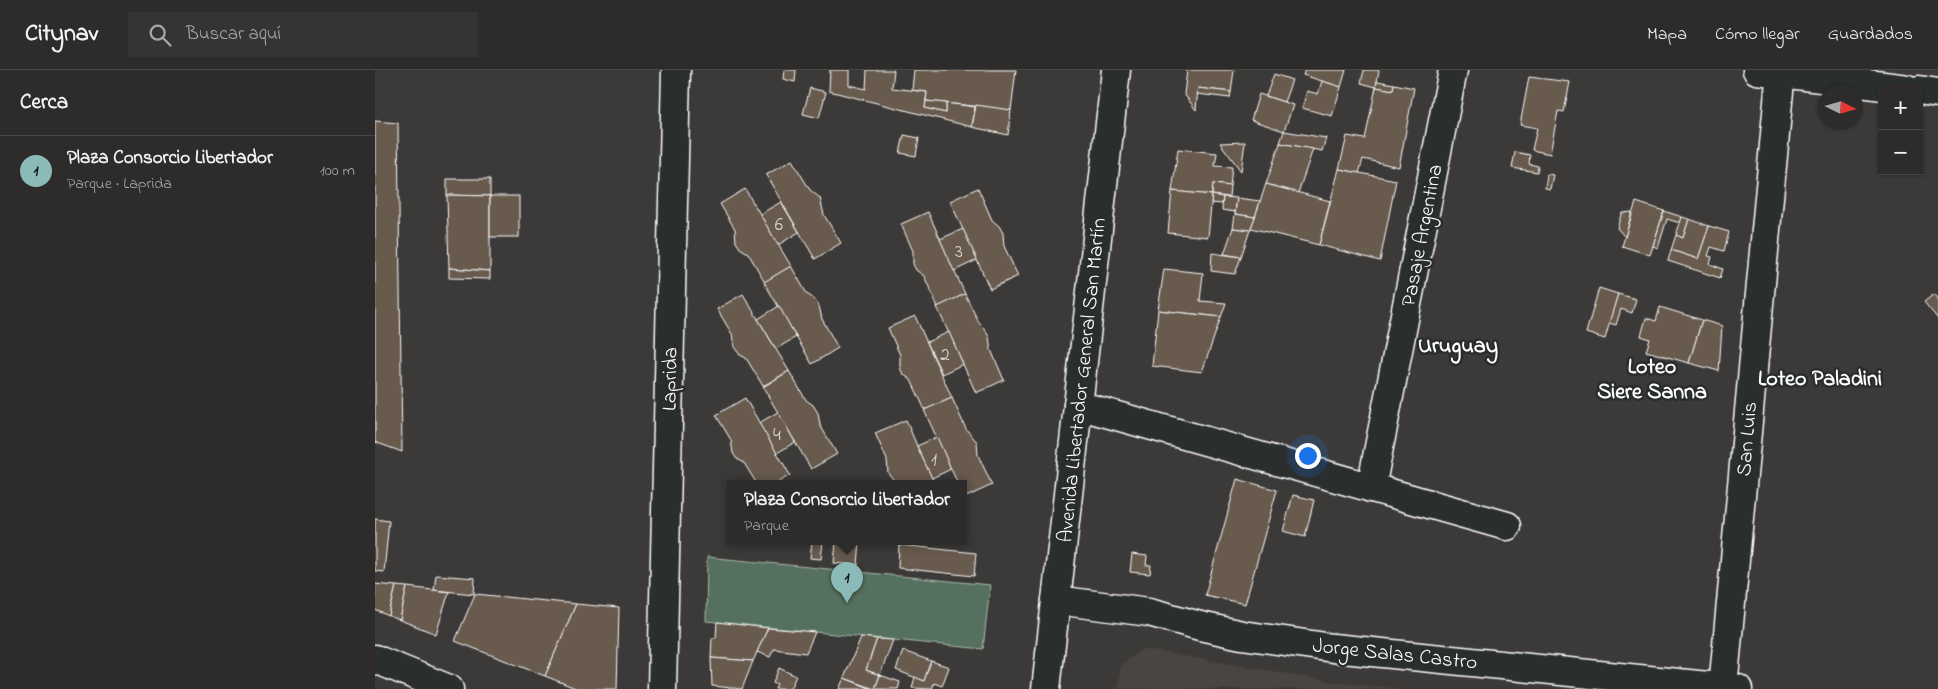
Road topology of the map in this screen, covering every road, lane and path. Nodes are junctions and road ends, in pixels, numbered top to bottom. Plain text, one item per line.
1 (676, 70) edge
2 (1116, 70) edge
3 (1453, 70) edge
4 (1773, 71) edge
5 (1878, 85) edge
6 (1923, 91) edge
7 (1938, 93) edge
8 (1078, 405) junction
9 (1371, 488) junction
10 (1507, 526) dead end
11 (1056, 600) junction
12 (375, 659) edge
13 (1730, 688) edge
14 (449, 689) edge
15 (662, 689) edge
16 (1046, 689) edge

1 - 15 street, Laprida
2 - 8 street, Avenida Libertador General San Martín
3 - 9 street, Pasaje Argentina
4 - 5 street
4 - 13 street, San Luis
6 - 7 street
8 - 9 street
8 - 11 street, Avenida Libertador General San Martín
9 - 10 street
11 - 13 street, Jorge Salas Castro
11 - 16 street, Avenida Libertador General San Martín
12 - 14 street

